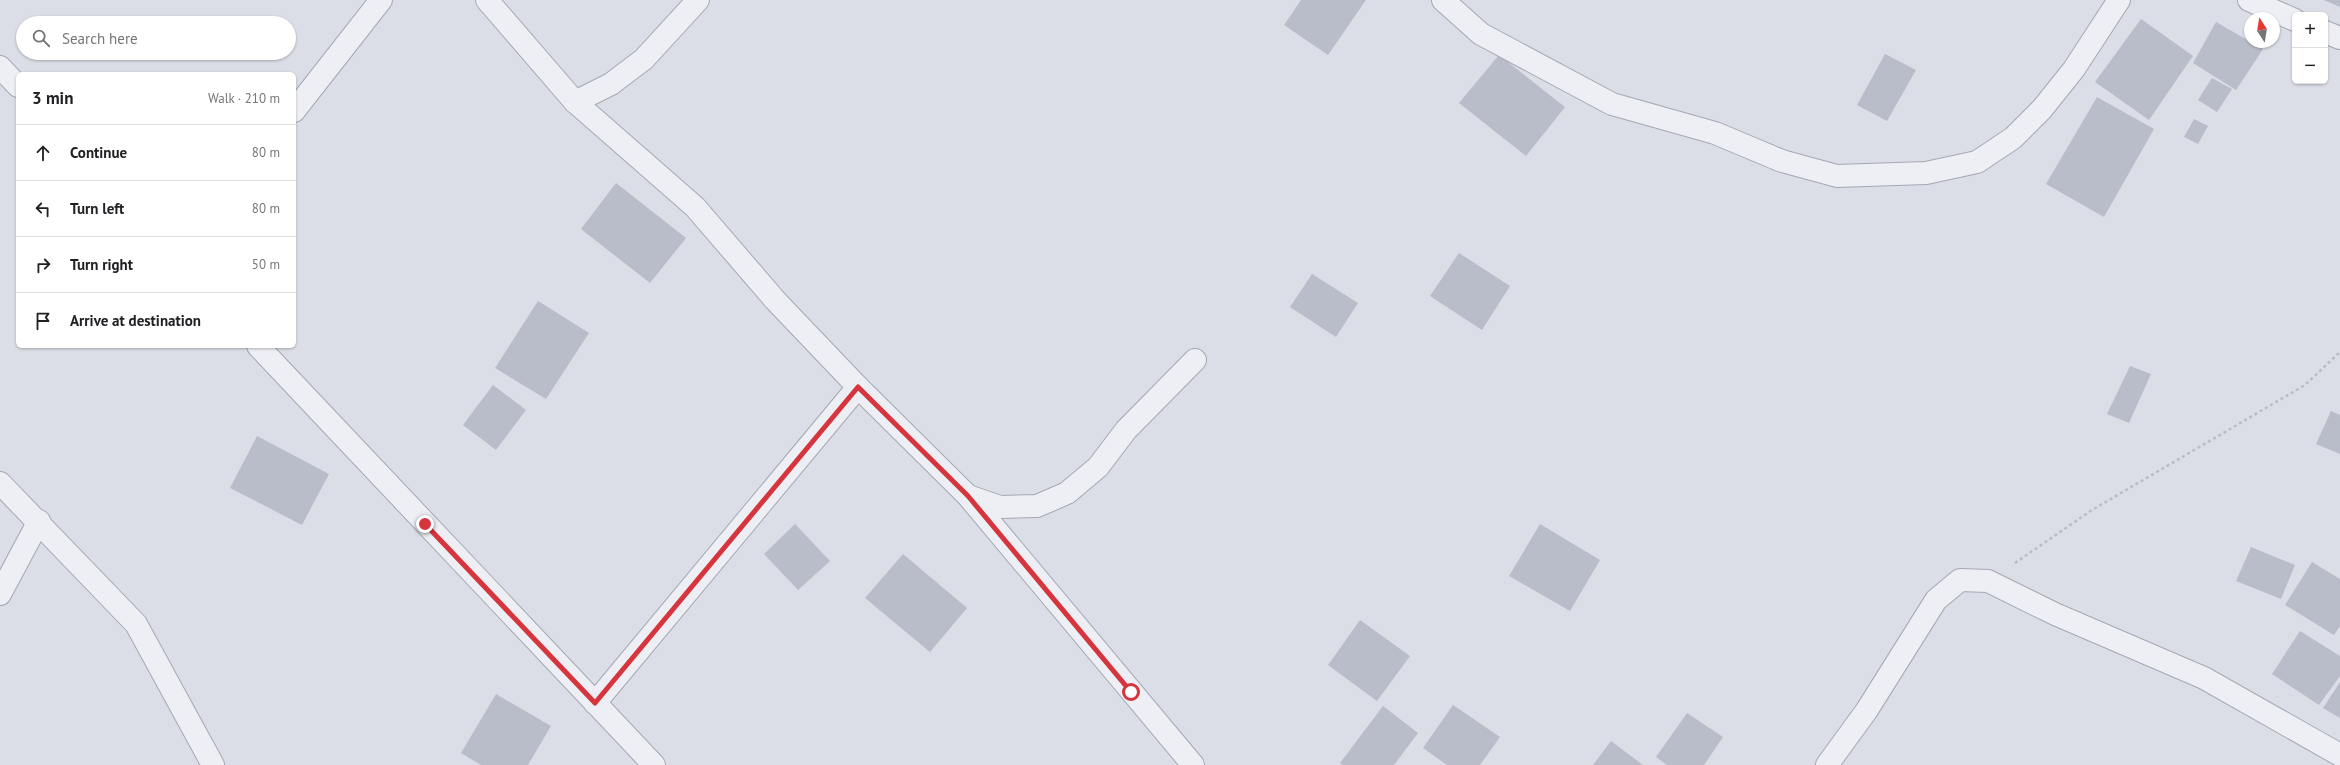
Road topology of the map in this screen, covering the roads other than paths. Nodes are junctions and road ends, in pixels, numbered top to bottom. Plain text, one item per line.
1 (381, 0) edge
2 (487, 0) edge
3 (698, 0) edge
4 (1443, 0) edge
5 (2119, 0) edge
6 (2249, 0) edge
7 (2292, 19) edge
8 (2328, 33) edge
9 (2340, 38) edge
10 (0, 67) edge
11 (16, 84) edge
12 (575, 102) junction
13 (296, 108) edge
14 (260, 348) edge
15 (1195, 360) dead end
16 (858, 387) junction
17 (0, 483) edge
18 (968, 496) junction
19 (39, 521) junction
20 (0, 594) edge
21 (595, 703) junction
22 (2340, 755) edge
23 (213, 765) edge
24 (654, 765) edge
25 (1193, 765) edge
26 (1827, 765) edge

1 - 13 street
2 - 12 street
3 - 12 street
4 - 5 street
6 - 7 street
8 - 9 street
10 - 11 street
12 - 16 street
14 - 21 street
15 - 18 street
16 - 18 street
16 - 21 street
17 - 19 street
18 - 25 street
19 - 20 street
19 - 23 street
21 - 24 street
22 - 26 street

